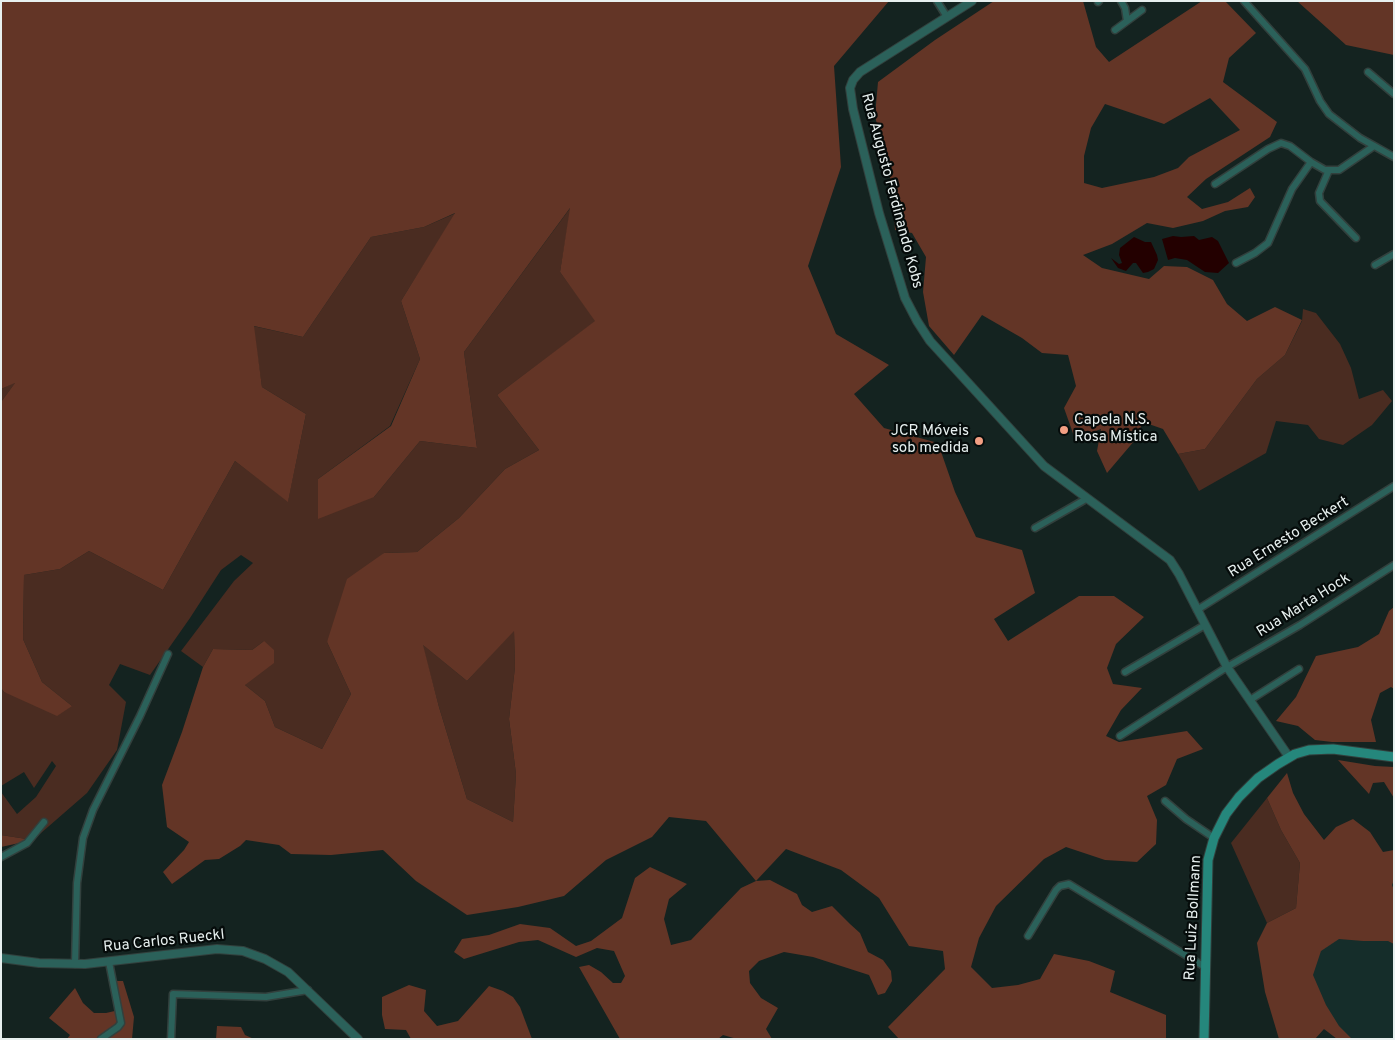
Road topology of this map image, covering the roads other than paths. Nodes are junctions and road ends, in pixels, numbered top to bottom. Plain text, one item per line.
1 (937, 1) edge
2 (972, 1) edge
3 (1121, 1) edge
4 (1244, 1) edge
5 (1142, 10) dead end
6 (947, 17) junction
7 (1127, 21) junction
8 (1115, 30) dead end
9 (1368, 72) dead end
10 (1394, 94) edge
11 (1374, 146) junction
12 (1394, 157) edge
13 (1311, 162) junction
14 (1329, 170) junction
15 (1215, 184) dead end
16 (1356, 238) dead end
17 (1394, 254) edge
18 (1236, 263) dead end
19 (1375, 265) dead end
20 (1394, 486) edge
21 (1086, 499) junction
22 (1035, 528) dead end
23 (1394, 565) edge
24 (1197, 610) junction
25 (1205, 625) junction
26 (168, 654) dead end
27 (1227, 667) junction
28 (1299, 669) dead end
29 (1125, 672) dead end
30 (1250, 700) junction
31 (1120, 736) dead end
32 (1288, 757) junction
33 (1394, 757) edge
34 (1165, 801) dead end
35 (44, 822) dead end
36 (1214, 838) junction
37 (1, 856) edge
38 (1028, 936) dead end
39 (1, 958) edge
40 (109, 962) junction
41 (74, 964) junction
42 (1205, 968) junction
43 (308, 990) junction
44 (102, 1039) edge
45 (171, 1039) edge
46 (358, 1039) edge
47 (1204, 1039) edge

1 - 6 street
2 - 6 street
3 - 7 street
4 - 11 street
5 - 7 street
6 - 21 street, Rua Augusto Ferdinando Kobs
7 - 8 street
9 - 10 street
11 - 12 street
11 - 14 street
13 - 14 street
13 - 15 street
13 - 18 street
14 - 16 street
17 - 19 street
20 - 24 street, Rua Ernesto Beckert
21 - 22 street
21 - 24 street, Rua Augusto Ferdinando Kobs
23 - 27 street, Rua Marta Hock
24 - 25 street, Rua Augusto Ferdinando Kobs
25 - 27 street, Rua Augusto Ferdinando Kobs
25 - 29 street
26 - 41 street
27 - 30 street, Rua Augusto Ferdinando Kobs
27 - 31 street, Rua Marta Hock
28 - 30 street
30 - 32 street, Rua Augusto Ferdinando Kobs
32 - 33 main road, Rua Luiz Bollmann
32 - 36 main road, Rua Luiz Bollmann
34 - 36 street
35 - 37 street
36 - 42 main road, Rua Luiz Bollmann
38 - 42 street
39 - 41 street, Rua Carlos Rueckl
40 - 41 street, Rua Carlos Rueckl
40 - 43 street, Rua Carlos Rueckl
40 - 44 street
42 - 47 main road, Rua Luiz Bollmann
43 - 45 street
43 - 46 street, Rua Carlos Rueckl

